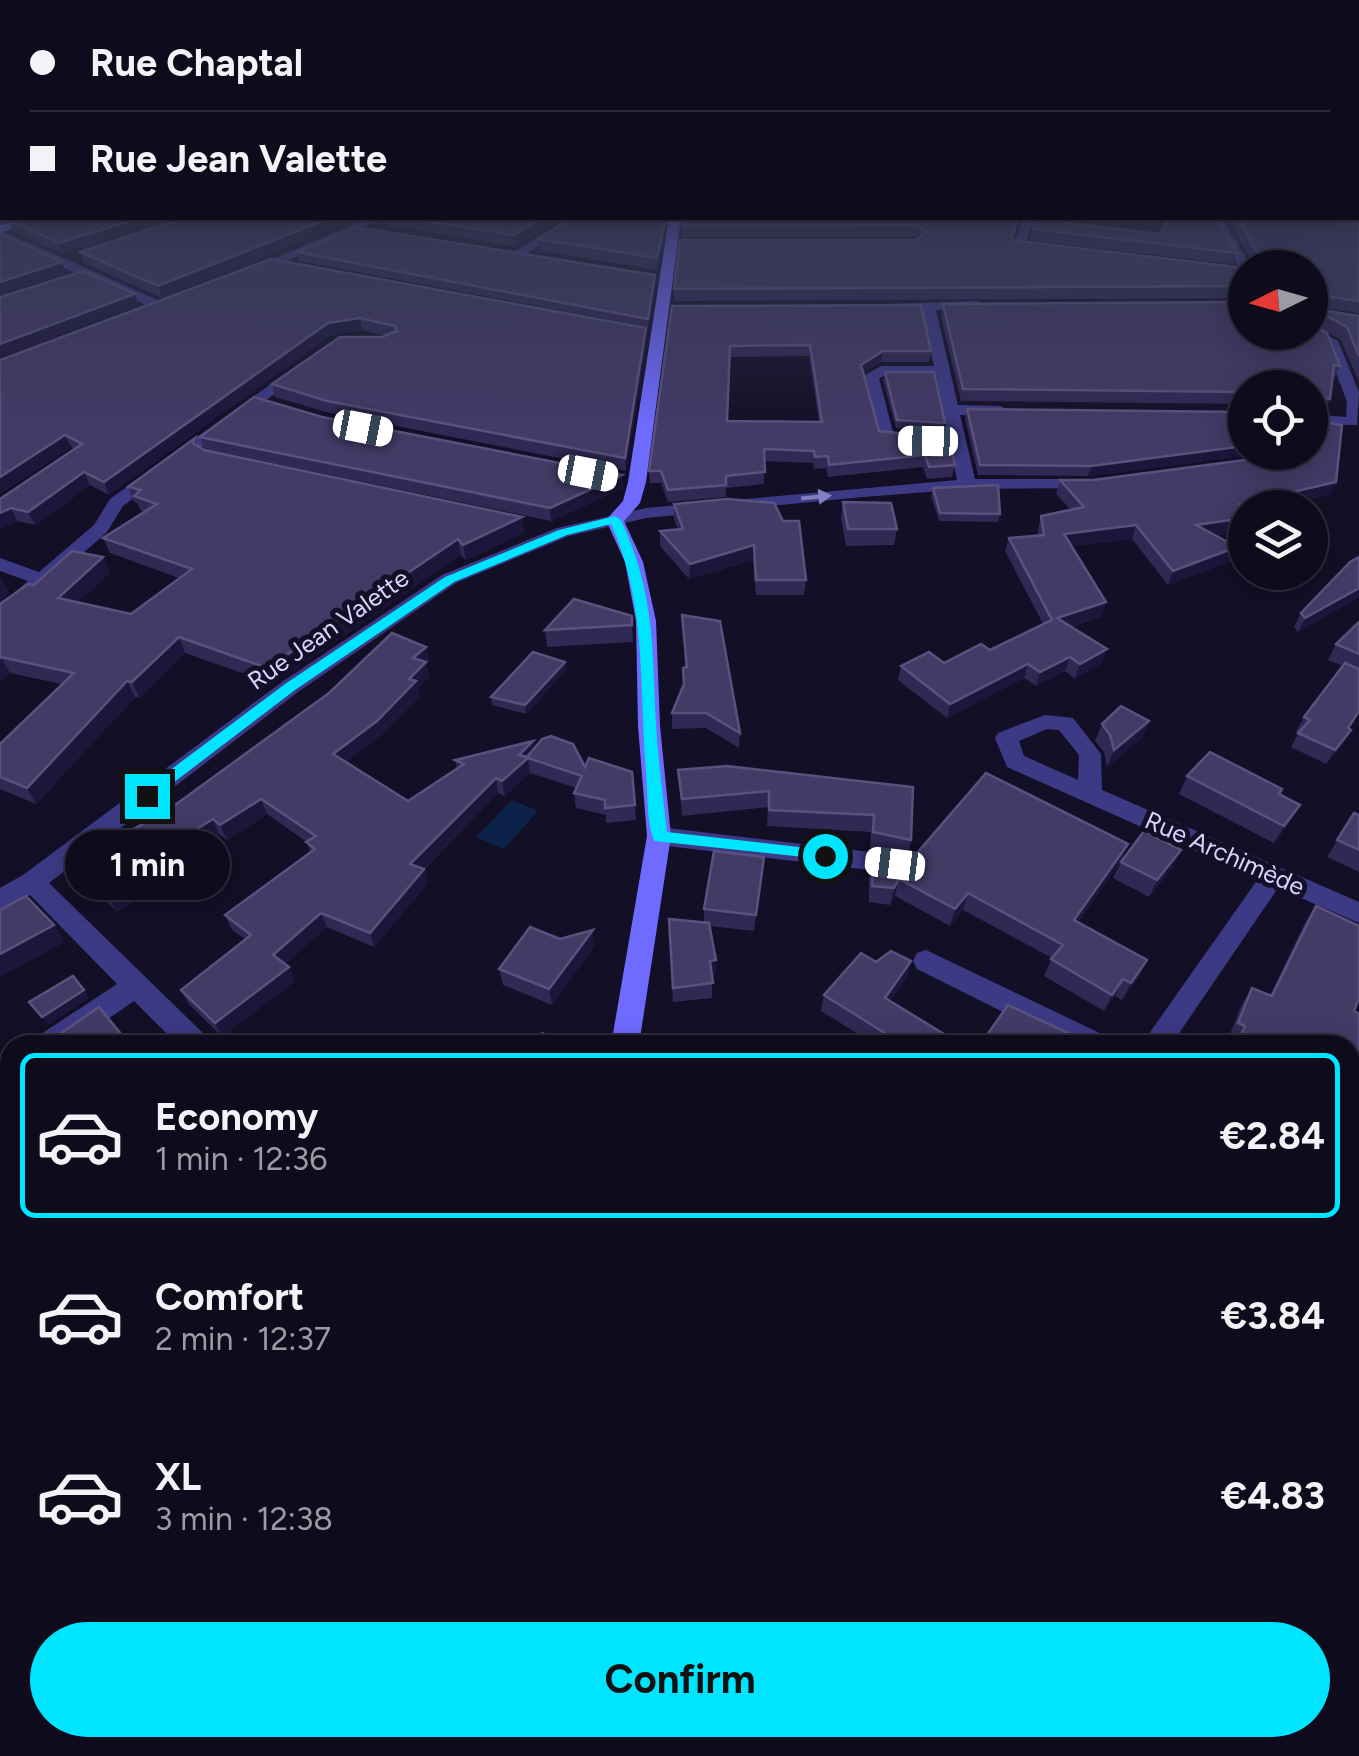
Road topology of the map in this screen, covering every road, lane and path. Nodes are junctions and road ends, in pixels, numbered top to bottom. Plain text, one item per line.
1 (72, 266) edge
2 (266, 266) edge
3 (288, 266) edge
4 (668, 266) edge
5 (293, 267) edge
6 (1222, 272) edge
7 (1228, 272) edge
8 (89, 274) junction
9 (648, 279) edge
10 (71, 280) edge
11 (666, 280) junction
12 (225, 283) edge
13 (987, 305) edge
14 (928, 306) junction
15 (871, 307) edge
16 (680, 308) edge
17 (661, 309) junction
18 (139, 316) edge
19 (1328, 339) edge
20 (310, 361) edge
21 (942, 371) junction
22 (951, 410) junction
23 (1010, 411) edge
24 (1328, 421) edge
25 (958, 441) junction
26 (1107, 482) edge
27 (967, 484) junction
28 (615, 520) junction
29 (526, 524) edge
30 (563, 532) junction
31 (0, 564) edge
32 (42, 580) junction
33 (0, 616) edge
34 (1090, 794) dead end
35 (659, 836) junction
36 (895, 864) edge
37 (1274, 874) junction
38 (32, 882) junction
39 (0, 900) edge
40 (1359, 914) edge
41 (926, 961) dead end
42 (136, 986) junction
43 (63, 1035) edge
44 (186, 1035) edge
45 (627, 1035) edge
46 (1076, 1035) edge
47 (1162, 1035) edge

1 - 8 street
2 - 12 street
3 - 5 street
4 - 11 street
6 - 7 street
8 - 10 street
8 - 18 street
9 - 11 street
11 - 17 street
13 - 14 street
14 - 15 street
14 - 21 street
16 - 17 street
17 - 28 street
19 - 24 street
20 - 32 street
21 - 22 street
21 - 25 street
22 - 23 street
22 - 25 street
25 - 27 street
26 - 27 street, Rue Jean Valette
28 -> 27 street, Rue Jean Valette
28 - 30 street, Rue Jean Valette
28 - 35 street
29 - 30 street
30 - 38 street, Rue Jean Valette
31 - 32 street
32 - 33 street
34 - 37 street, Rue Archimède
35 - 36 street
35 - 45 street
37 - 40 street, Rue Archimède
37 - 47 street
38 - 39 street, Rue Jean Valette
38 - 42 street
41 - 46 street
42 - 43 street
42 - 44 street

